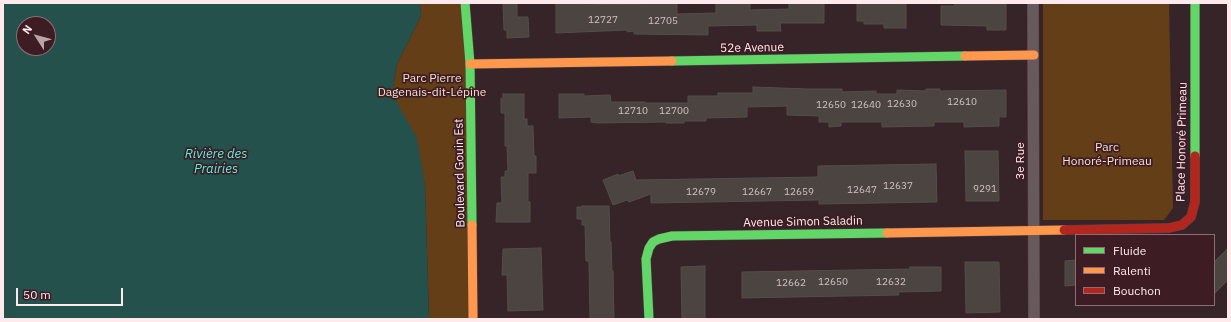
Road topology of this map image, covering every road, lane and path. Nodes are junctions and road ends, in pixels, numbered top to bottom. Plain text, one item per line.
1 (465, 3) edge
2 (1033, 3) edge
3 (1195, 3) edge
4 (1034, 55) junction
5 (470, 64) junction
6 (1034, 231) junction
7 (473, 319) edge
8 (649, 319) edge
9 (1034, 319) edge

1 - 5 street, Boulevard Gouin Est
2 - 4 street, 3e Rue
3 - 6 street, Place Honoré Primeau
4 - 5 street, 52e Avenue
4 - 6 street, 3e Rue
5 - 7 street, Boulevard Gouin Est
6 - 8 street, Avenue Simon Saladin
6 - 9 street, 3e Rue

